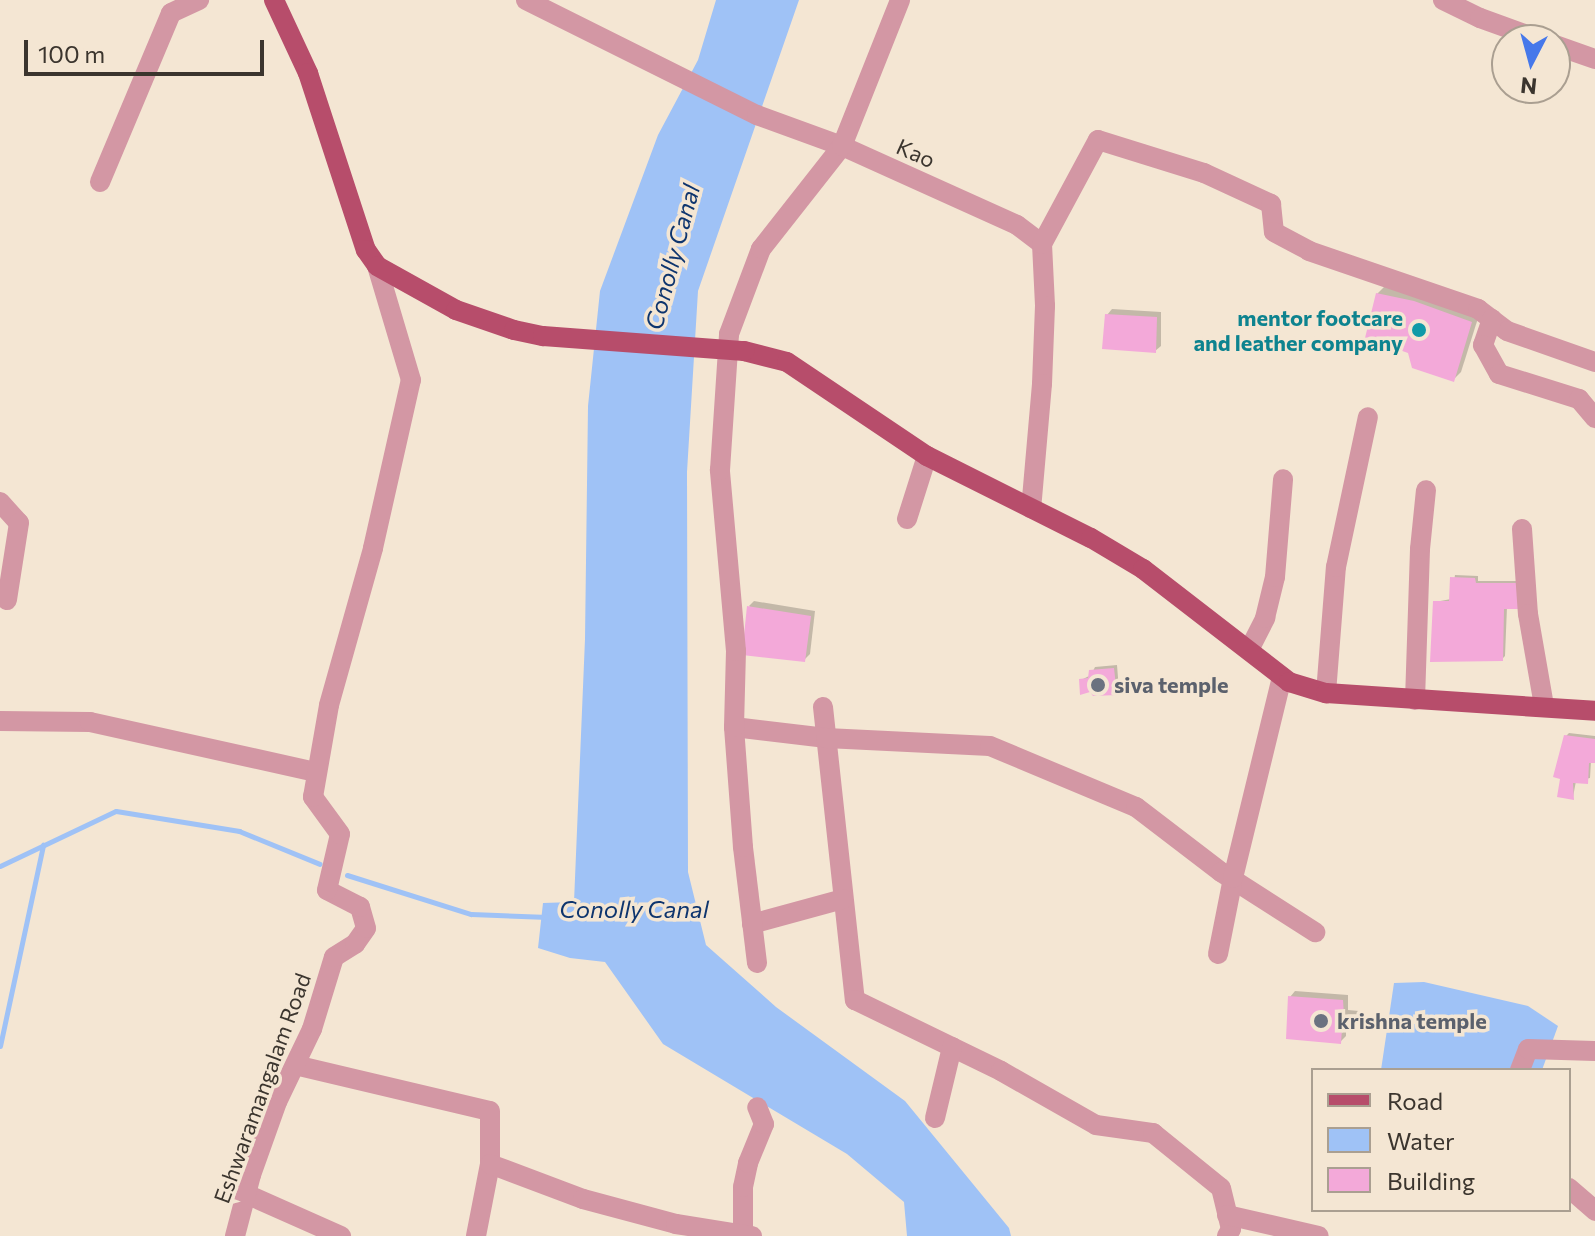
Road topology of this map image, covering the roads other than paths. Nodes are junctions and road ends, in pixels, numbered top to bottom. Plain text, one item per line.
1 (199, 0) edge
2 (274, 0) edge
3 (526, 0) edge
4 (900, 0) edge
5 (1443, 0) edge
6 (1497, 24) edge
7 (1571, 51) edge
8 (1595, 59) edge
9 (842, 146) junction
10 (100, 182) dead end
11 (1042, 244) junction
12 (377, 266) junction
13 (1492, 319) junction
14 (1595, 362) edge
15 (1368, 417) dead end
16 (1595, 418) edge
17 (927, 456) junction
18 (1283, 479) dead end
19 (1426, 490) dead end
20 (0, 502) edge
21 (1031, 509) junction
22 (907, 519) dead end
23 (1522, 529) dead end
24 (7, 600) dead end
25 (1249, 650) junction
26 (1282, 677) junction
27 (1326, 693) junction
28 (1415, 700) junction
29 (1544, 706) junction
30 (823, 707) dead end
31 (1595, 711) edge
32 (0, 721) edge
33 (734, 727) junction
34 (826, 738) junction
35 (316, 772) junction
36 (1233, 878) junction
37 (843, 899) junction
38 (752, 924) junction
39 (1315, 932) dead end
40 (1218, 954) dead end
41 (757, 963) dead end
42 (952, 1047) junction
43 (1595, 1051) edge
44 (295, 1065) junction
45 (1521, 1068) edge
46 (757, 1107) dead end
47 (935, 1118) dead end
48 (490, 1164) junction
49 (1571, 1190) edge
50 (246, 1194) junction
51 (1595, 1211) edge
52 (1227, 1215) junction
53 (747, 1234) edge
54 (235, 1236) edge
55 (341, 1236) edge
56 (476, 1236) edge
57 (1227, 1236) edge
58 (1319, 1236) edge

1 - 10 street
2 - 12 main road
3 - 9 street, Kao
4 - 9 street
5 - 6 street
7 - 8 street
9 - 11 street, Kao
9 - 33 street
11 - 13 street
11 - 21 street
12 - 17 main road, bridge
12 - 35 street
13 - 14 street
13 - 16 street
15 - 27 street
17 - 21 main road
17 - 22 street
18 - 25 street
19 - 28 street
20 - 24 street
21 - 25 main road
23 - 29 street
25 - 26 main road
26 - 27 main road
26 - 36 street
27 - 28 main road
28 - 29 main road
29 - 31 main road
30 - 34 street
32 - 35 street
33 - 34 street
33 - 38 street
34 - 36 street
34 - 37 street
35 - 44 street, Eshwaramangalam Road
36 - 39 street
36 - 40 street
37 - 38 street
37 - 42 street
38 - 41 street
42 - 47 street
42 - 52 street
43 - 45 street
44 - 48 street
44 - 50 street, Eshwaramangalam Road
46 - 53 street
48 - 53 street
48 - 56 street
49 - 51 street
50 - 54 street, Eshwaramangalam Road
50 - 55 street
52 - 57 street
52 - 58 street

